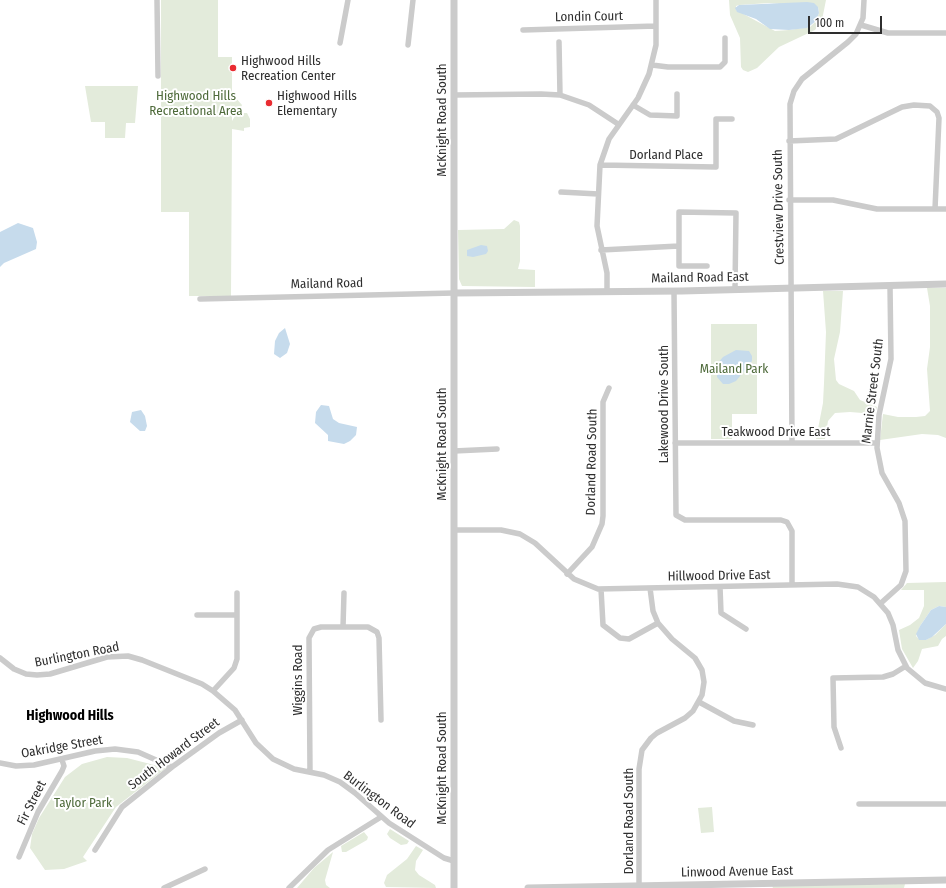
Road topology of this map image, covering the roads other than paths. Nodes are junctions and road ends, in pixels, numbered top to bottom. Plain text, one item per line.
1 (157, 0) edge
2 (348, 0) edge
3 (413, 0) edge
4 (454, 0) edge
5 (656, 0) edge
6 (864, 0) edge
7 (861, 25) junction
8 (656, 26) junction
9 (523, 30) dead end
10 (946, 33) edge
11 (725, 38) dead end
12 (559, 42) dead end
13 (340, 43) dead end
14 (408, 45) dead end
15 (652, 65) junction
16 (158, 76) dead end
17 (677, 94) dead end
18 (454, 95) junction
19 (560, 95) junction
20 (633, 105) junction
21 (732, 119) dead end
22 (618, 124) junction
23 (789, 141) junction
24 (600, 165) junction
25 (561, 192) dead end
26 (598, 194) junction
27 (789, 200) junction
28 (935, 209) junction
29 (946, 209) edge
30 (679, 246) junction
31 (601, 250) junction
32 (707, 266) dead end
33 (946, 284) edge
34 (890, 286) junction
35 (792, 288) junction
36 (735, 289) junction
37 (674, 291) junction
38 (607, 292) junction
39 (454, 293) junction
40 (200, 299) dead end
41 (610, 388) dead end
42 (675, 443) junction
43 (792, 443) junction
44 (877, 443) junction
45 (497, 449) dead end
46 (454, 451) junction
47 (454, 530) junction
48 (567, 574) junction
49 (792, 585) junction
50 (720, 587) junction
51 (650, 588) junction
52 (601, 589) junction
53 (237, 593) dead end
54 (344, 593) dead end
55 (881, 603) junction
56 (197, 615) dead end
57 (237, 615) junction
58 (658, 623) junction
59 (343, 627) junction
60 (746, 629) dead end
61 (0, 658) edge
62 (906, 666) junction
63 (946, 689) edge
64 (213, 691) junction
65 (699, 702) junction
66 (242, 720) junction
67 (381, 720) dead end
68 (753, 725) dead end
69 (841, 748) dead end
70 (62, 760) junction
71 (0, 763) edge
72 (172, 767) junction
73 (310, 772) junction
74 (859, 804) dead end
75 (946, 804) edge
76 (381, 817) junction
77 (96, 850) dead end
78 (19, 857) dead end
79 (454, 861) junction
80 (205, 869) dead end
81 (946, 880) edge
82 (639, 886) junction
83 (750, 886) edge
84 (164, 888) edge
85 (289, 888) edge
86 (454, 888) edge
87 (528, 888) edge

1 - 16 street
2 - 13 street
3 - 14 street
4 - 18 street, McKnight Road South
5 - 8 street
6 - 7 street
7 - 10 street
7 - 23 street, Crestview Drive South
8 - 9 street, Londin Court
8 - 15 street
11 - 15 street
12 - 19 street
15 - 20 street
17 - 20 street
18 - 19 street
18 - 39 street, McKnight Road South
19 - 22 street
20 - 22 street
21 - 24 street, Dorland Place
22 - 24 street
23 - 27 street, Crestview Drive South
23 - 28 street
24 - 26 street
25 - 26 street
26 - 31 street
27 - 28 street
27 - 35 street, Crestview Drive South
28 - 29 street
30 - 31 street
30 - 32 street
30 - 36 street
31 - 38 street
33 - 34 street, Mailand Road East
34 - 35 street, Mailand Road East
34 - 44 street, Marnie Street South
35 - 36 street, Mailand Road East
35 - 43 street, Crestview Drive South
36 - 37 street, Mailand Road East
37 - 38 street, Mailand Road East
37 - 42 street, Lakewood Drive South
38 - 39 street, Mailand Road East
39 - 40 street, Mailand Road
39 - 46 street, McKnight Road South
41 - 48 street, Dorland Road South
42 - 43 street, Teakwood Drive East
42 - 49 street, Lakewood Drive South
43 - 44 street, Teakwood Drive East
44 - 55 street, Marnie Street South
45 - 46 street
46 - 47 street, McKnight Road South
47 - 48 street, Hillwood Drive East
47 - 79 street, McKnight Road South
48 - 52 street, Hillwood Drive East
49 - 50 street, Hillwood Drive East
49 - 55 street, Hillwood Drive East
50 - 51 street, Hillwood Drive East
50 - 60 street
51 - 52 street, Hillwood Drive East
51 - 58 street, Dorland Road South
52 - 58 street
53 - 57 street
54 - 59 street
55 - 62 street, Hillwood Drive East
56 - 57 street
57 - 64 street
58 - 65 street, Dorland Road South
59 - 67 street, Wiggins Road
59 - 73 street, Wiggins Road
61 - 64 street, Burlington Road
62 - 63 street, Hillwood Drive East
62 - 69 street
64 - 66 street, Burlington Road
65 - 68 street
65 - 82 street, Dorland Road South
66 - 72 street, South Howard Street
66 - 73 street, Burlington Road
70 - 71 street, Oakridge Street
70 - 72 street, Oakridge Street
70 - 78 street, Fir Street
72 - 77 street, South Howard Street
73 - 76 street, Burlington Road
74 - 75 street
76 - 79 street, Burlington Road
76 - 85 street
79 - 86 street, McKnight Road South
80 - 84 street
81 - 83 street, Linwood Avenue East
82 - 83 street, Linwood Avenue East
82 - 87 street, Linwood Avenue East

